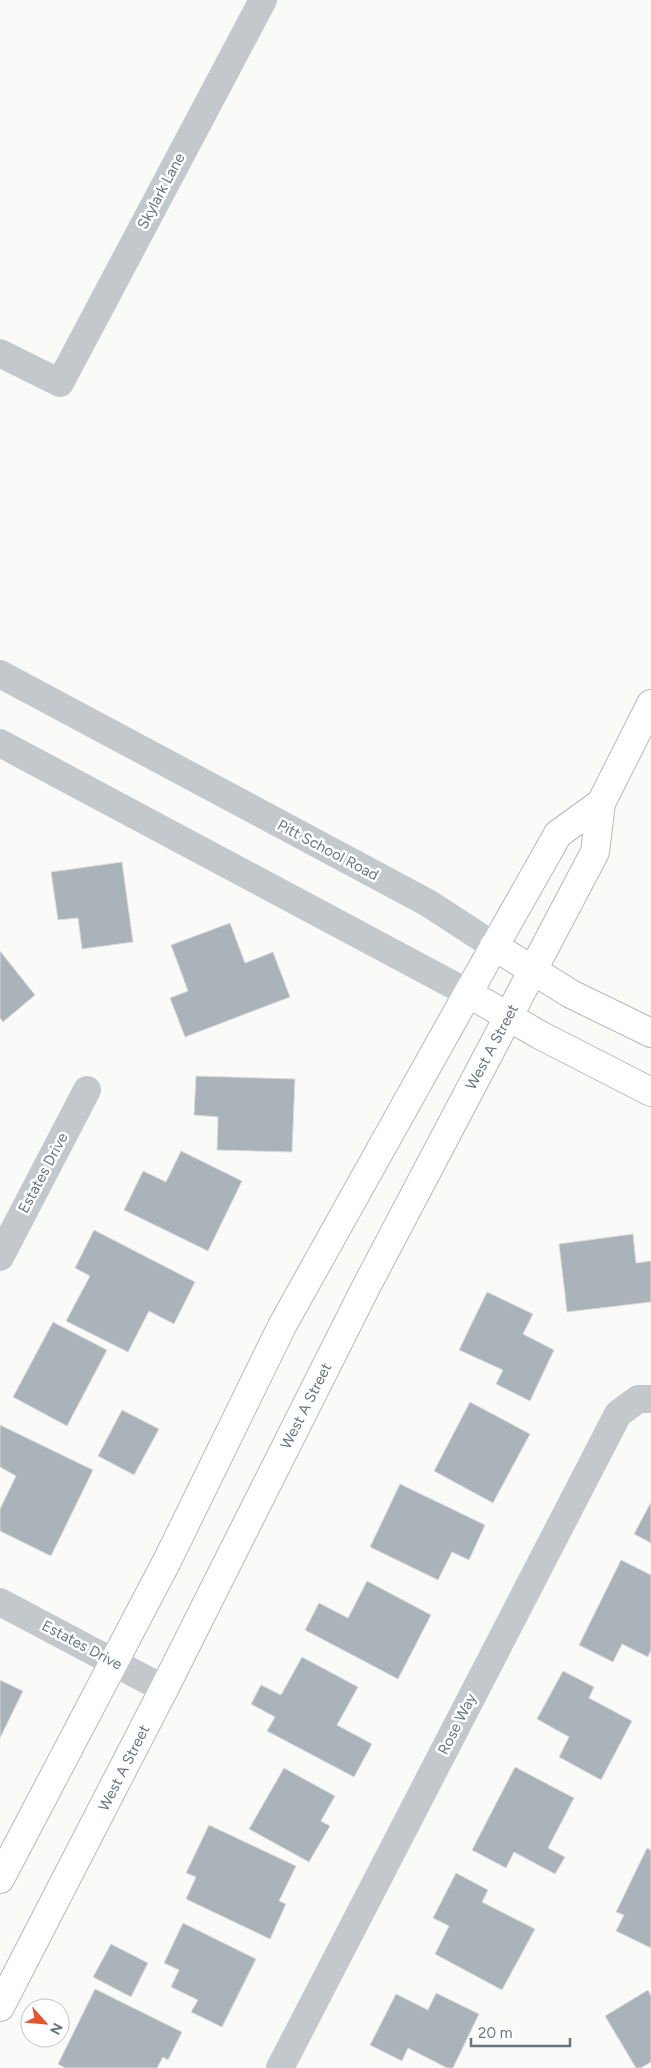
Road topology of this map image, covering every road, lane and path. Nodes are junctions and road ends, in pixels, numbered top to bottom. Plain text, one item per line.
1 (263, 0) edge
2 (0, 353) edge
3 (0, 674) edge
4 (651, 704) edge
5 (0, 743) edge
6 (601, 803) junction
7 (494, 946) junction
8 (532, 971) junction
9 (468, 993) junction
10 (508, 1017) junction
11 (651, 1033) edge
12 (87, 1090) dead end
13 (651, 1092) edge
14 (0, 1257) edge
15 (651, 1399) edge
16 (0, 1602) edge
17 (114, 1662) junction
18 (164, 1689) junction
19 (0, 1879) edge
20 (0, 2007) edge
21 (280, 2068) edge

1 - 2 street, Skylark Lane
3 - 7 street, Pitt School Road
4 - 6 main road, West A Street
5 - 9 street
6 - 7 main road, West A Street
6 - 8 main road, West A Street
7 - 8 main road, Pitt School Road
7 - 9 main road, West A Street
8 - 10 main road, West A Street
8 - 11 main road, Pitt School Road
9 - 10 main road
9 - 17 main road, West A Street
10 - 13 main road
10 - 18 main road, West A Street
12 - 14 street, Estates Drive
15 - 21 street, Rose Way
16 - 17 street, Estates Drive
17 - 18 street, Estates Drive
17 - 19 main road, West A Street
18 - 20 main road, West A Street

